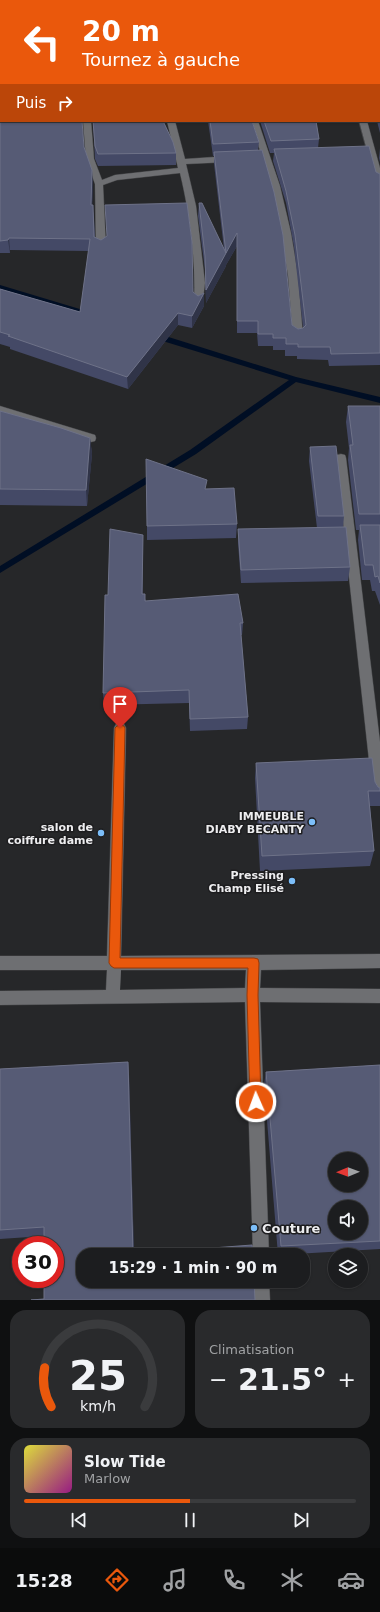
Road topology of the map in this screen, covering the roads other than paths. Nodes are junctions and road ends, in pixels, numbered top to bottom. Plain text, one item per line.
1 (87, 122) edge
2 (171, 122) edge
3 (254, 122) edge
4 (363, 122) edge
5 (242, 159) edge
6 (182, 166) junction
7 (99, 184) junction
8 (380, 184) edge
9 (101, 248) edge
10 (199, 304) edge
11 (298, 336) edge
12 (0, 410) edge
13 (92, 438) dead end
14 (341, 458) dead end
15 (365, 535) edge
16 (346, 536) junction
17 (120, 728) dead end
18 (380, 797) edge
19 (380, 961) edge
20 (0, 963) edge
21 (114, 963) junction
22 (254, 963) junction
23 (252, 995) junction
24 (380, 996) edge
25 (113, 997) junction
26 (0, 998) edge
27 (261, 1248) edge
28 (262, 1288) edge
29 (262, 1300) edge

1 - 7 street
2 - 6 street
3 - 11 street
4 - 8 street
5 - 6 street
6 - 7 street
6 - 10 street
7 - 9 street
12 - 13 street
14 - 16 street
15 - 16 street
16 - 18 street
17 - 21 street
19 - 22 street
20 - 21 street
21 - 22 street
21 - 25 street
22 - 23 street
23 - 24 street
23 - 25 street
23 - 27 street
25 - 26 street
28 - 29 street

